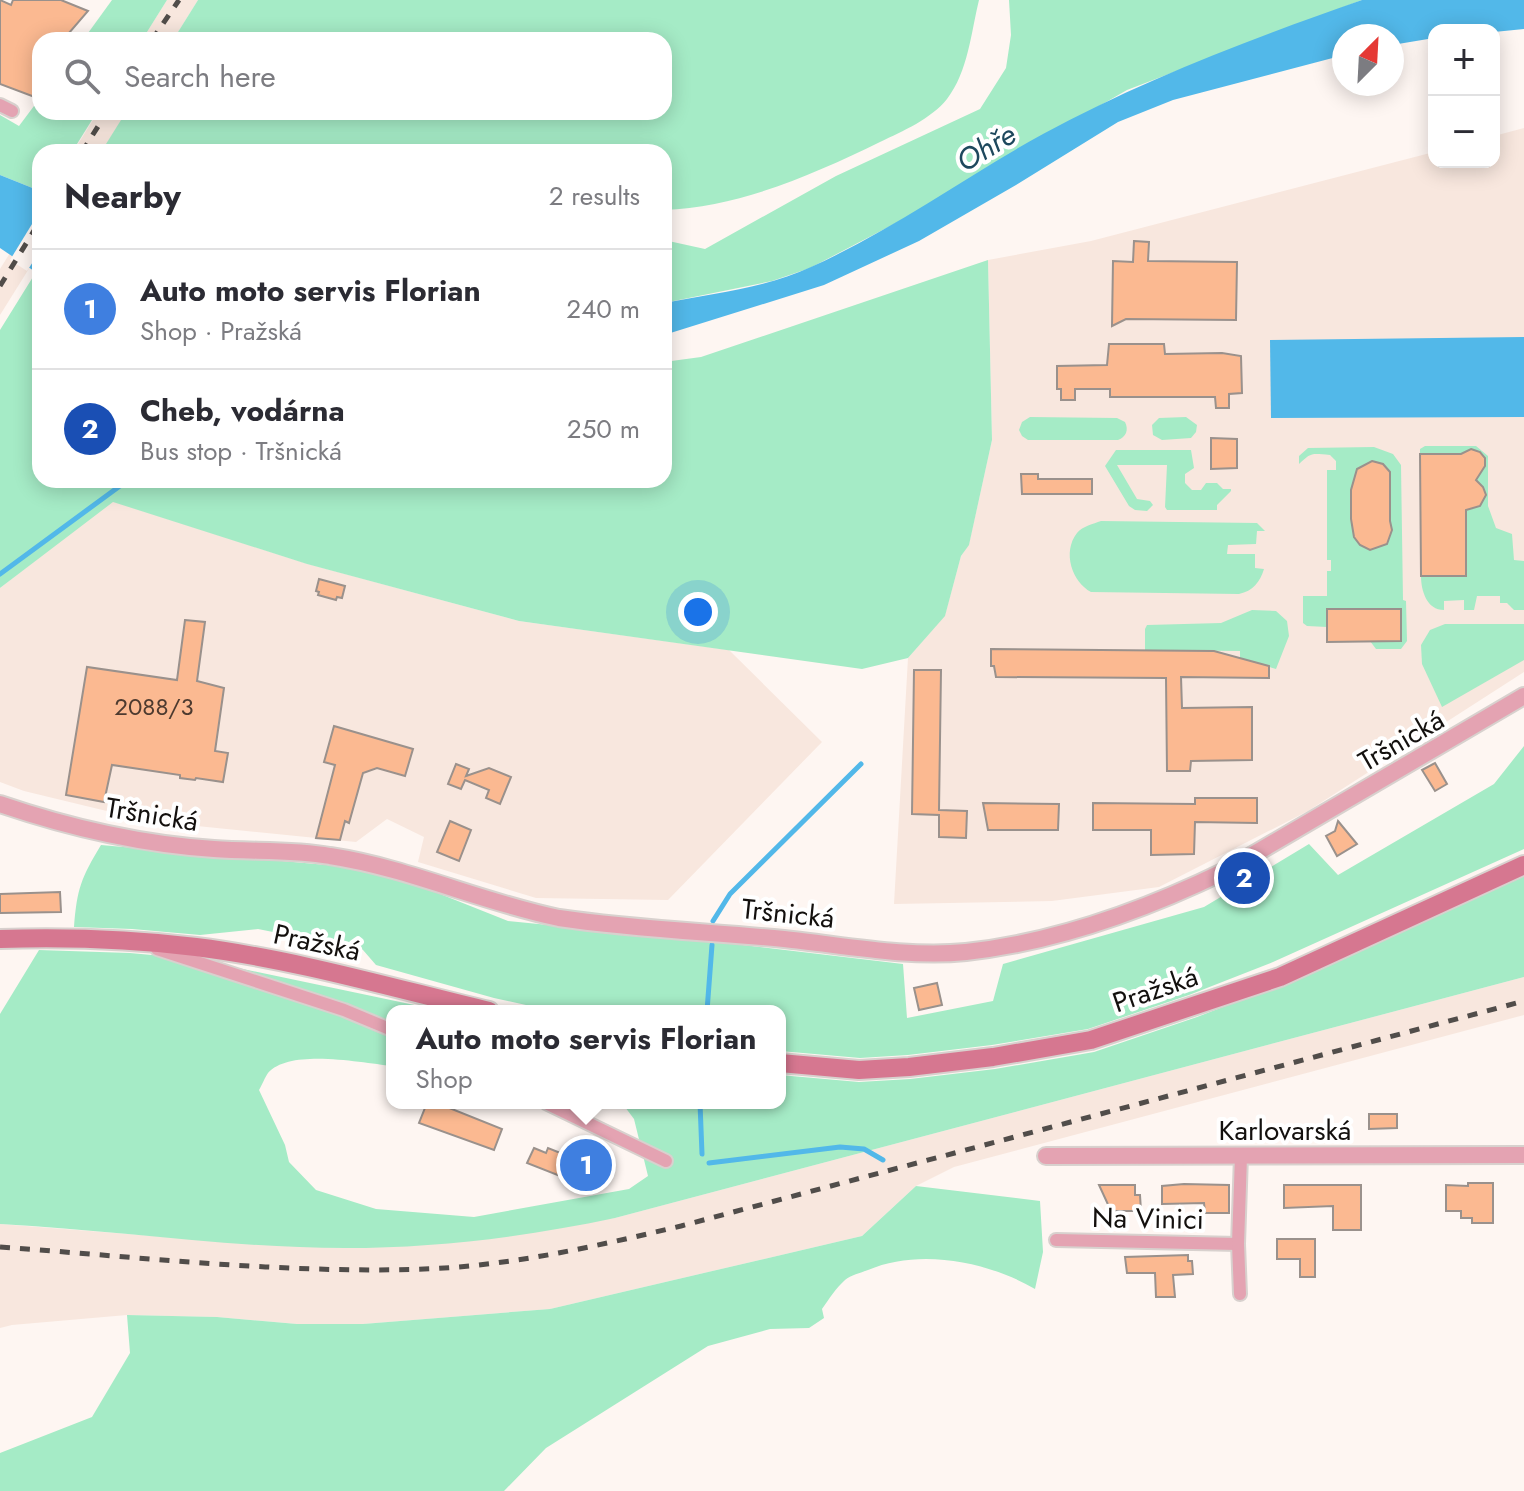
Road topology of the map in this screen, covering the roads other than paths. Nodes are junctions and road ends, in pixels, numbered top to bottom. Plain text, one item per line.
1 (1524, 696) edge
2 (0, 804) edge
3 (1524, 865) edge
4 (0, 939) edge
5 (131, 941) junction
6 (463, 1005) edge
7 (386, 1028) edge
8 (786, 1064) edge
9 (558, 1109) edge
10 (1524, 1155) edge
11 (1046, 1156) dead end
12 (1241, 1156) junction
13 (666, 1161) dead end
14 (1056, 1240) dead end
15 (1238, 1244) junction
16 (1240, 1294) dead end

1 - 2 street, Tršnická
3 - 8 main road, Pražská
4 - 5 main road, Pražská
5 - 6 main road, Pražská
5 - 7 street, Pražská
9 - 13 street
10 - 12 street, Karlovarská
11 - 12 street, Karlovarská
12 - 15 street, Na Vinici
14 - 15 street, Na Vinici
15 - 16 street, Na Vinici

